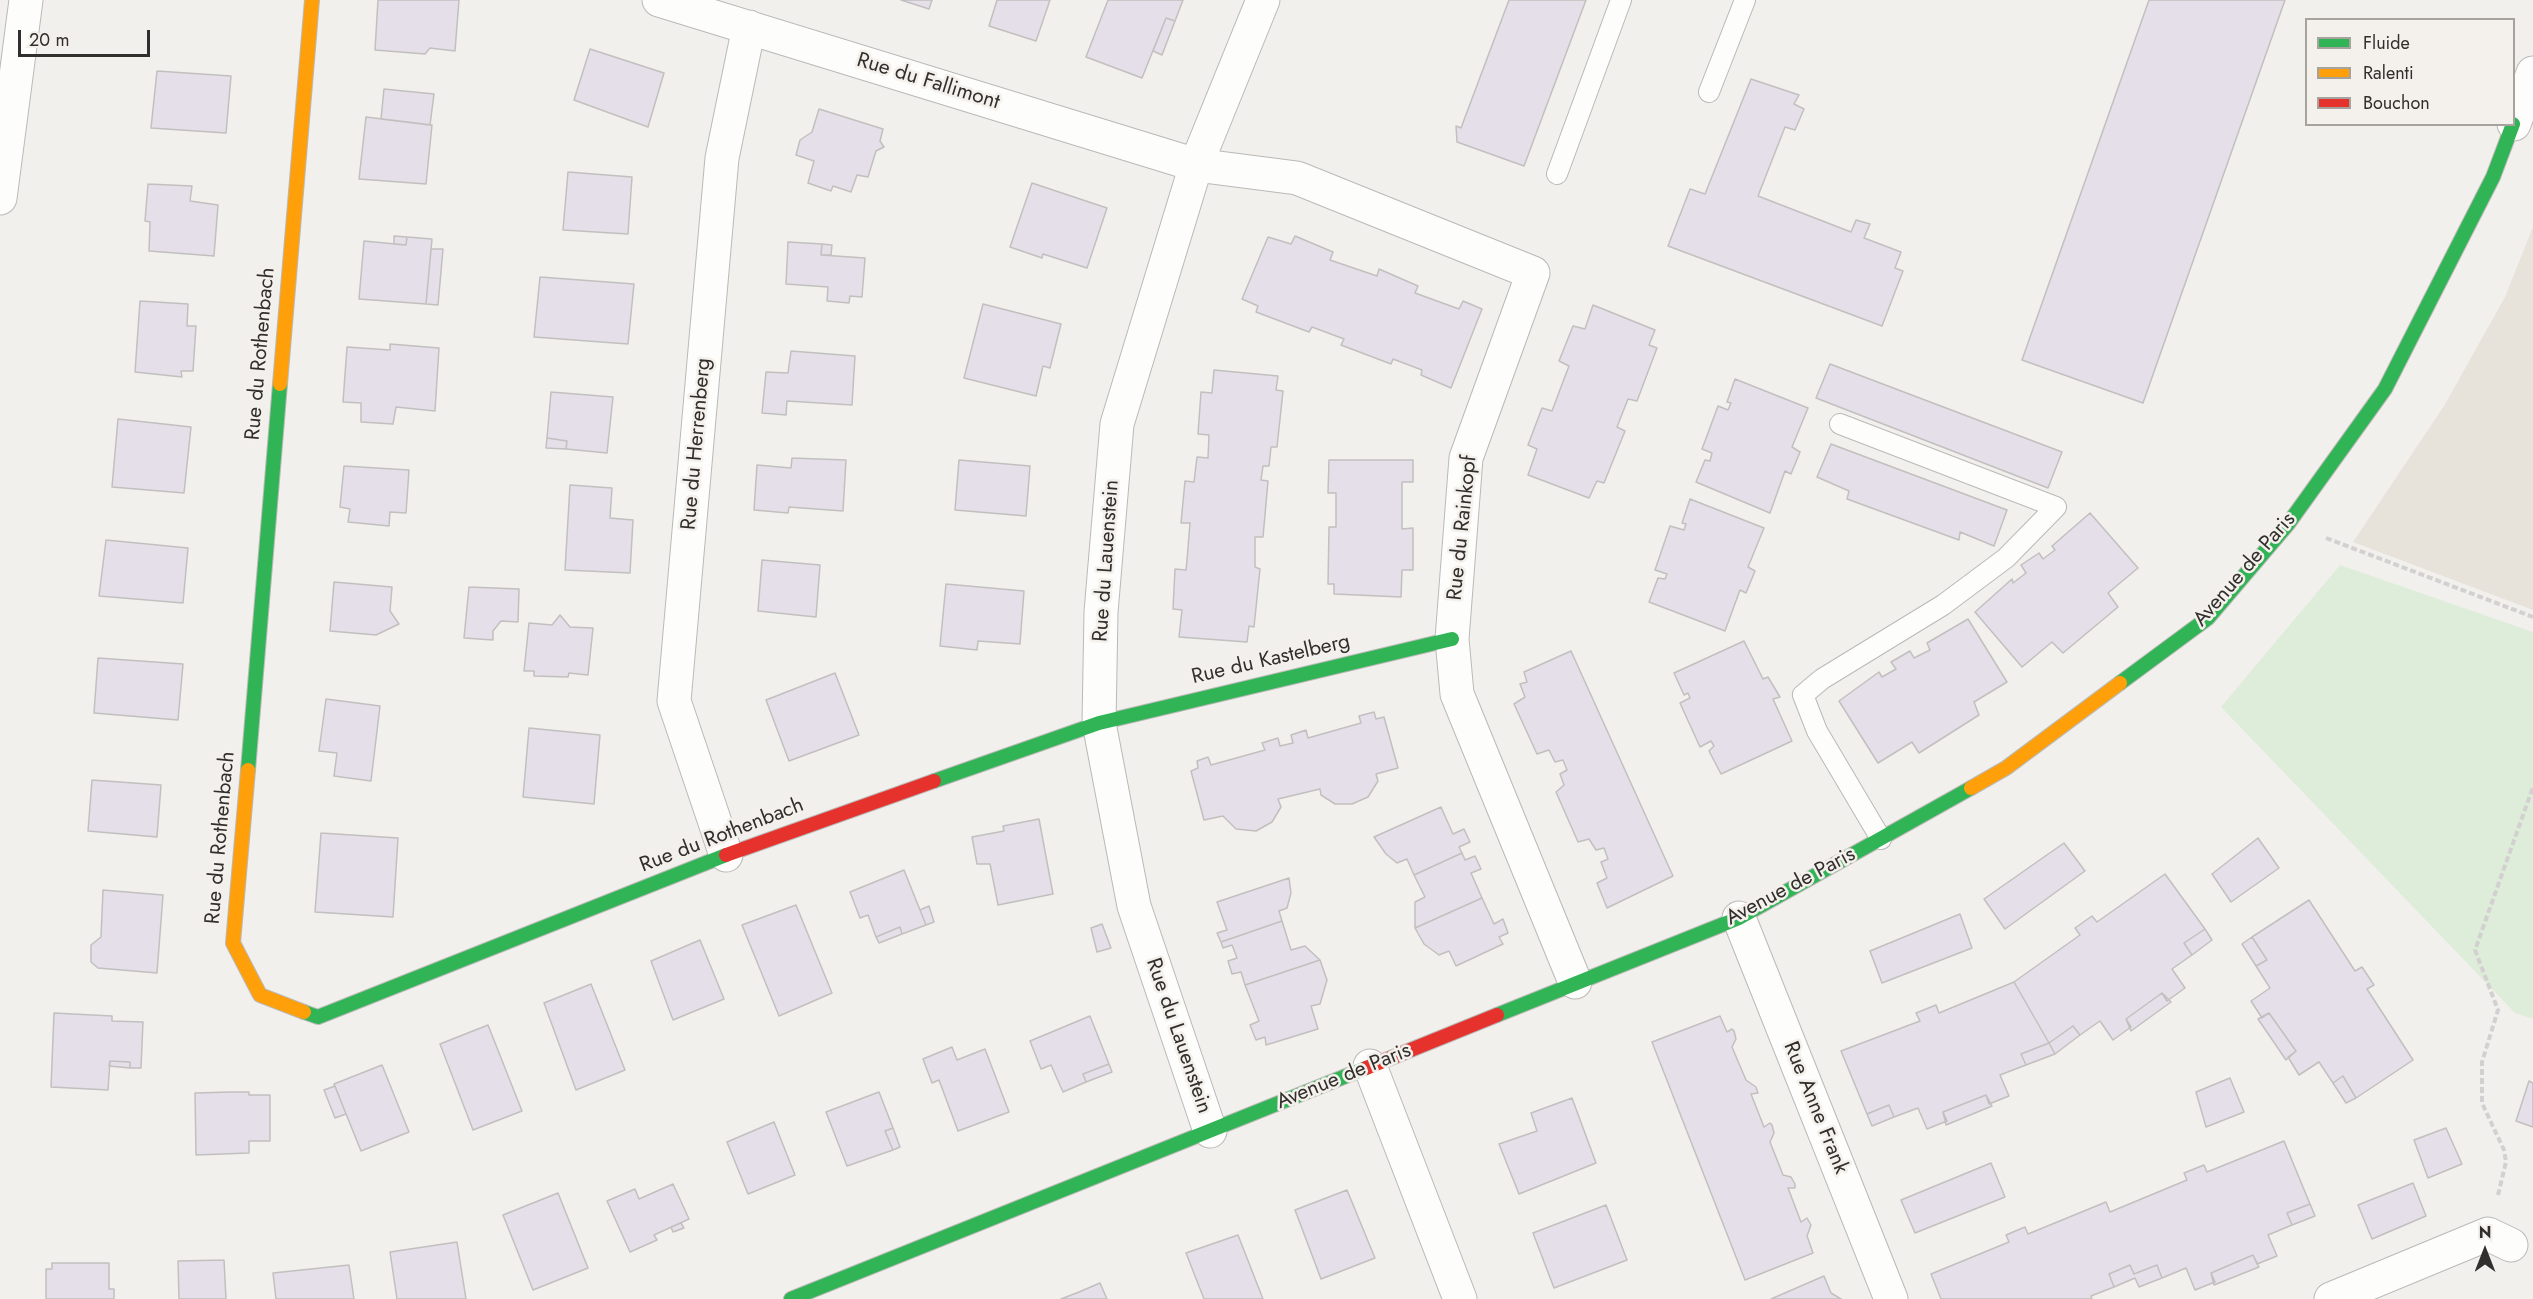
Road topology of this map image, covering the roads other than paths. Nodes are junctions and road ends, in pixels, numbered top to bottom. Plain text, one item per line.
1 (26, 0) edge
2 (312, 0) edge
3 (659, 0) edge
4 (1263, 0) edge
5 (1621, 0) edge
6 (1744, 0) edge
7 (749, 27) junction
8 (2533, 73) edge
9 (1709, 92) dead end
10 (2515, 119) edge
11 (2512, 126) edge
12 (1196, 165) junction
13 (1557, 174) dead end
14 (0, 198) edge
15 (1840, 424) dead end
16 (1452, 639) junction
17 (1099, 723) junction
18 (1881, 839) junction
19 (726, 855) junction
20 (1739, 918) junction
21 (1575, 982) junction
22 (1370, 1066) junction
23 (1210, 1131) junction
24 (2499, 1239) road end
25 (2337, 1298) edge
26 (791, 1299) edge
27 (1460, 1299) edge
28 (1892, 1299) edge

1 - 14 street
2 - 19 street, Rue du Rothenbach
3 - 7 street, Rue du Fallimont
4 - 12 street, Rue du Lauenstein
5 - 13 lane
6 - 9 lane
7 - 12 street, Rue du Fallimont
7 - 19 street, Rue du Herrenberg
8 - 10 street, Avenue de Paris
11 - 18 street, Avenue de Paris
12 - 16 street, Rue du Rainkopf
12 - 17 street, Rue du Lauenstein
15 - 18 lane
16 - 17 street, Rue du Kastelberg
16 - 21 street, Rue du Rainkopf
17 - 19 street, Rue du Rothenbach
17 - 23 street, Rue du Lauenstein
18 - 20 street, Avenue de Paris
20 - 21 street, Avenue de Paris
20 - 28 street, Rue Anne Frank
21 - 22 street, Avenue de Paris
22 - 23 street, Avenue de Paris
22 - 27 street
23 - 26 street, Avenue de Paris
24 - 25 street

